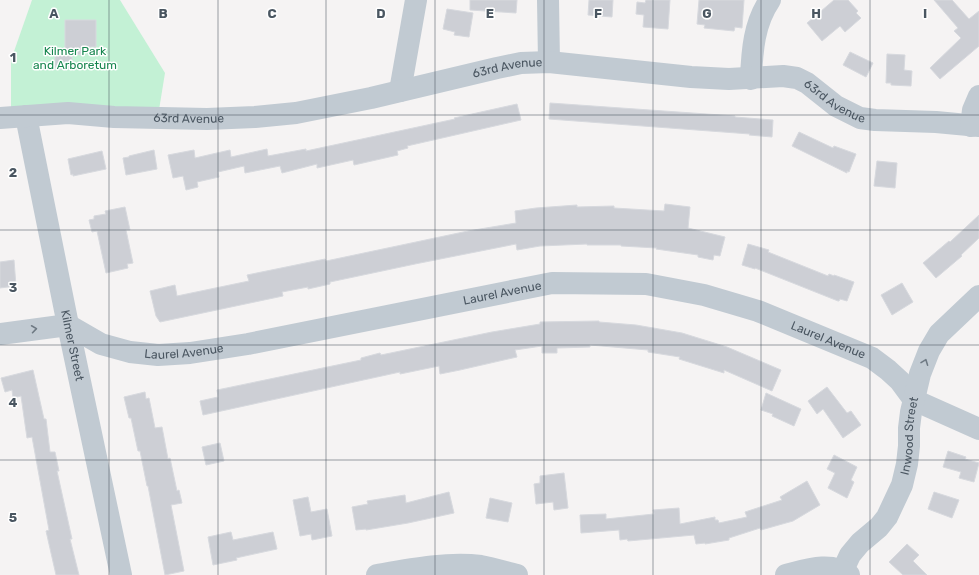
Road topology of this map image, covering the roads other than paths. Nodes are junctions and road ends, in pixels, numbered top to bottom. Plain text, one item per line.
1 (416, 0) edge
2 (548, 0) edge
3 (770, 0) edge
4 (548, 62) junction
5 (751, 79) junction
6 (400, 90) junction
7 (979, 96) edge
8 (26, 116) junction
9 (0, 118) edge
10 (975, 126) edge
11 (979, 296) edge
12 (68, 325) junction
13 (0, 334) edge
14 (914, 400) junction
15 (979, 429) edge
16 (846, 573) edge
17 (121, 575) edge
18 (377, 575) edge
19 (517, 575) edge
20 (786, 575) edge

1 - 6 street
2 - 4 street
3 - 5 street
4 - 5 street, 63rd Avenue
4 - 6 street, 63rd Avenue
5 - 10 street, 63rd Avenue
6 - 8 street, 63rd Avenue
7 - 10 street
8 - 9 street, 63rd Avenue
8 - 12 street, Kilmer Street
14 -> 11 street, Inwood Street
13 -> 12 street
12 - 14 street, Laurel Avenue
12 - 17 street, Kilmer Street
14 - 15 street, Laurel Avenue
14 - 16 street, Inwood Street
16 - 20 street
18 - 19 street

